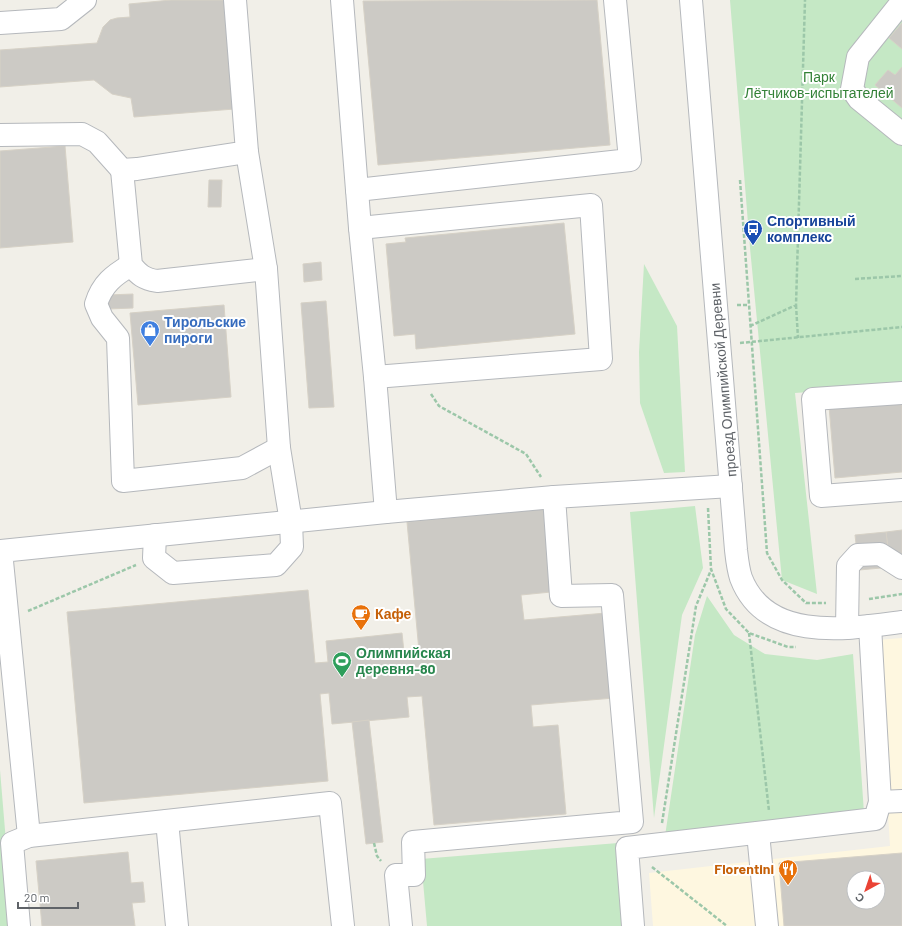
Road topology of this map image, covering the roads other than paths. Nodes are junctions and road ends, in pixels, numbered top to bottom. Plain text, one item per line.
1 (84, 0) edge
2 (235, 0) edge
3 (342, 0) edge
4 (615, 0) edge
5 (691, 0) edge
6 (902, 2) edge
7 (0, 24) edge
8 (902, 134) edge
9 (0, 135) edge
10 (247, 152) junction
11 (122, 170) junction
12 (357, 190) junction
13 (360, 228) junction
14 (131, 265) junction
15 (266, 269) junction
16 (375, 376) junction
17 (902, 393) edge
18 (279, 448) junction
19 (731, 486) junction
20 (902, 490) edge
21 (554, 497) junction
22 (386, 512) junction
23 (291, 522) junction
24 (155, 535) junction
25 (902, 568) edge
26 (902, 622) edge
27 (870, 626) junction
28 (847, 628) junction
29 (902, 801) edge
30 (880, 802) junction
31 (168, 821) junction
32 (765, 832) junction
33 (29, 836) junction
34 (19, 926) edge
35 (177, 926) edge
36 (343, 926) edge
37 (401, 926) edge
38 (633, 926) edge
39 (767, 926) edge

1 - 7 street
2 - 10 street
3 - 12 street
4 - 12 street
5 - 19 street, проезд Олимпийской Деревни
6 - 8 street
9 - 11 street
10 - 11 street
10 - 15 street
11 - 14 street
12 - 13 street
13 - 16 street
13 - 16 street
14 - 15 street
14 - 18 street
15 - 18 street
16 - 22 street
17 - 20 street
18 - 23 street
19 - 21 street
19 - 28 street, проезд Олимпийской Деревни
21 - 22 street
21 - 37 street
22 - 23 street
23 - 24 street
23 - 24 street
24 - 33 street
25 - 28 street
26 - 27 street, проезд Олимпийской Деревни
27 - 28 street, проезд Олимпийской Деревни
27 - 30 street
29 - 30 street
30 - 32 street
31 - 33 street
31 - 35 street
31 - 36 street
32 - 38 street
32 - 39 street
33 - 34 street

